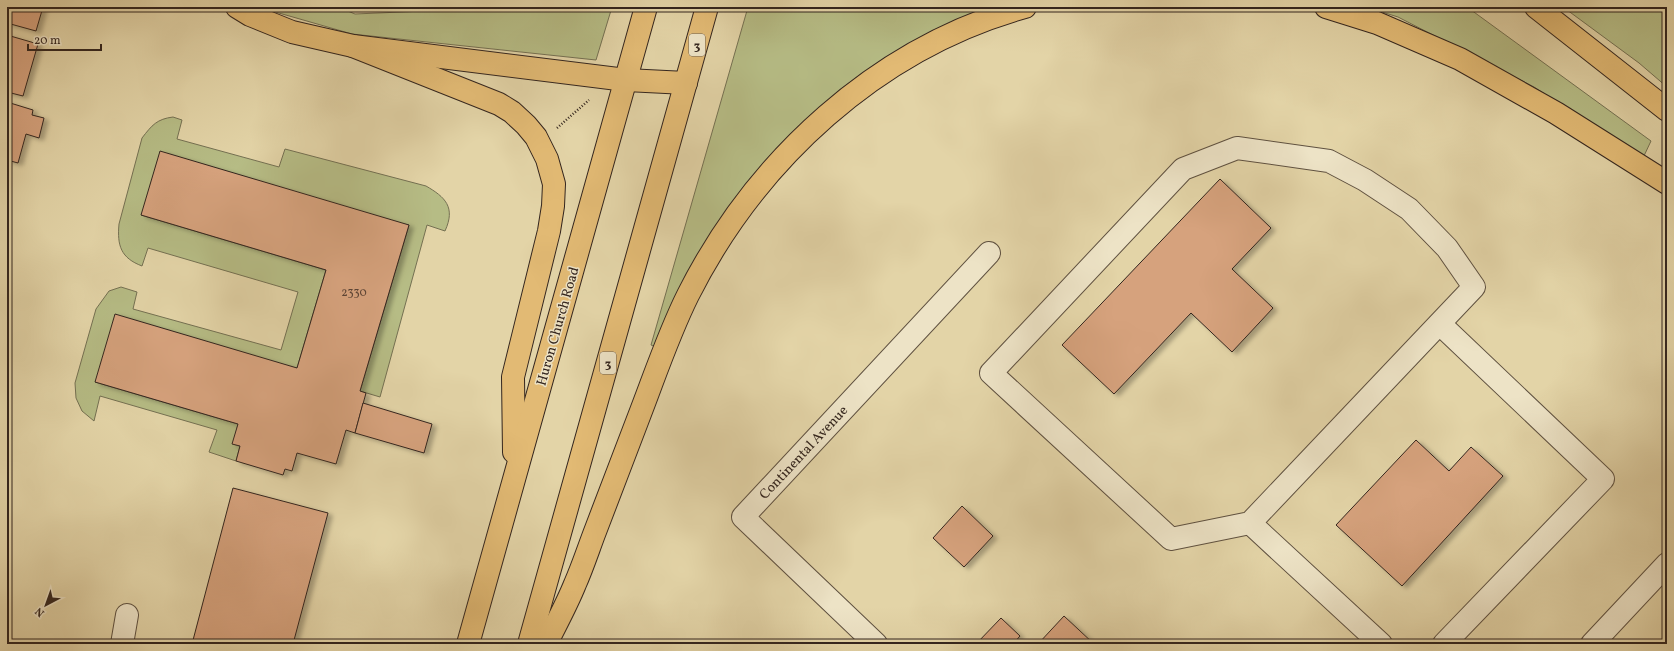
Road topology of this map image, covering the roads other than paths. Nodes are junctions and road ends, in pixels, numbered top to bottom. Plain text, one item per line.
1 (237, 7) edge
2 (646, 7) edge
3 (707, 7) edge
4 (1025, 7) edge
5 (1326, 7) edge
6 (1536, 7) edge
7 (353, 46) junction
8 (626, 80) junction
9 (686, 83) junction
10 (1667, 110) edge
11 (1667, 183) edge
12 (989, 253) dead end
13 (1440, 324) junction
14 (515, 476) junction
15 (1250, 523) junction
16 (1667, 564) edge
17 (127, 615) dead end
18 (122, 644) edge
19 (468, 644) edge
20 (529, 644) edge
21 (546, 644) edge
22 (876, 644) edge
23 (1381, 644) edge
24 (1444, 644) edge
25 (1592, 644) edge

1 - 7 highway
2 - 8 highway, Huron Church Road
3 - 9 highway, 3
4 - 21 highway
5 - 11 highway
6 - 10 highway
7 - 8 highway
7 - 14 highway
8 - 9 highway
8 - 14 highway, Huron Church Road
9 - 20 highway, 3
12 - 22 street, Continental Avenue
13 - 15 street
13 - 15 street
13 - 24 street
14 - 19 highway, Huron Church Road
15 - 23 street
16 - 25 street
17 - 18 street

